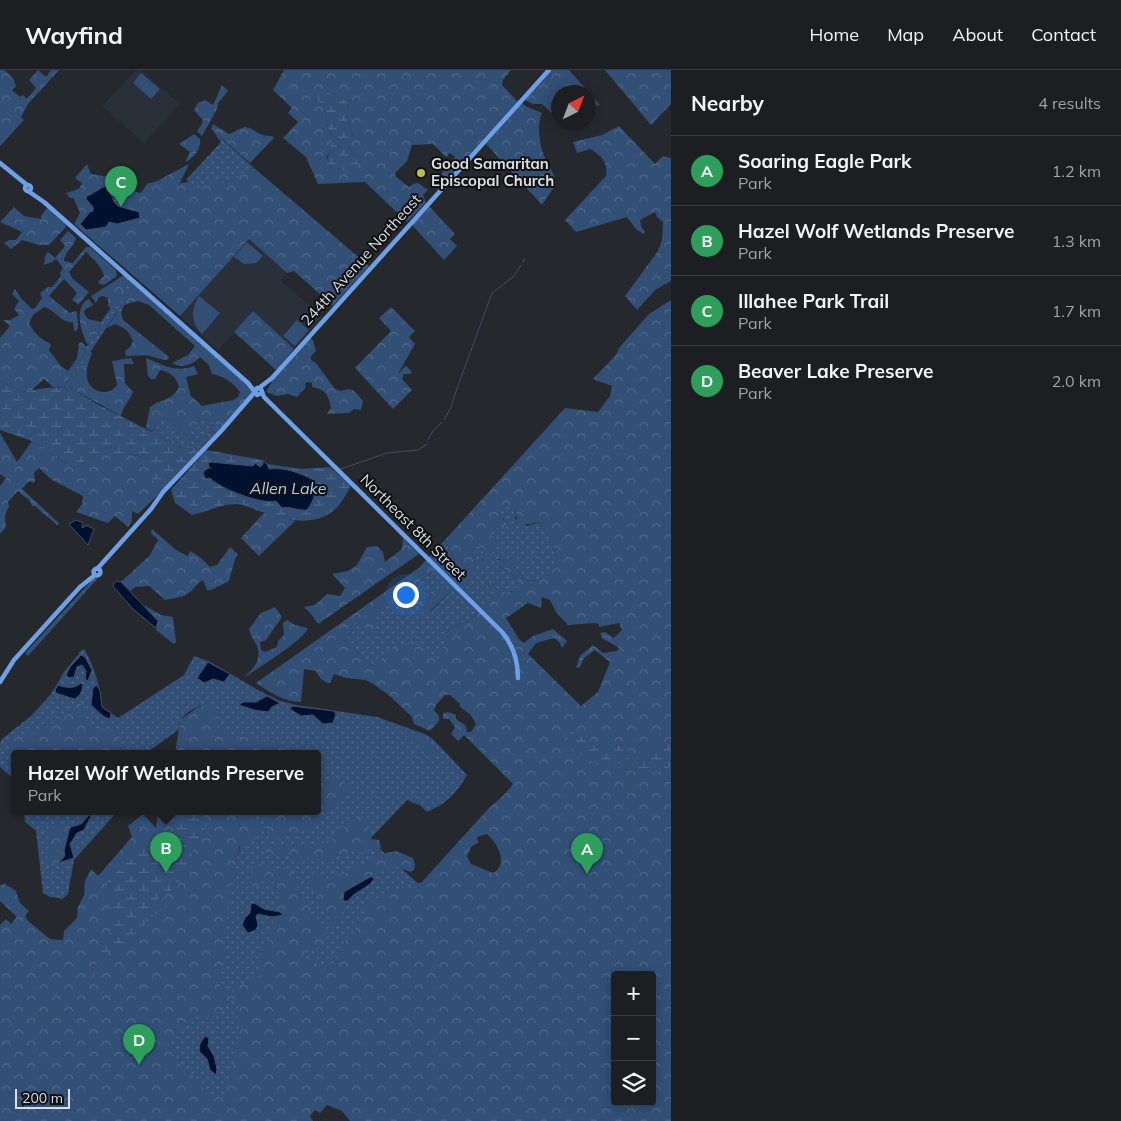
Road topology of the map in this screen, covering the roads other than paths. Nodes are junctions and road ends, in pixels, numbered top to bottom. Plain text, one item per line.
1 (549, 70) edge
2 (0, 163) edge
3 (258, 392) junction
4 (518, 678) dead end
5 (0, 682) edge

1 - 3 street, 244th Avenue Northeast
2 - 3 street, Northeast 8th Street
3 - 4 street, Northeast 8th Street
3 - 5 street, 244th Avenue Northeast

